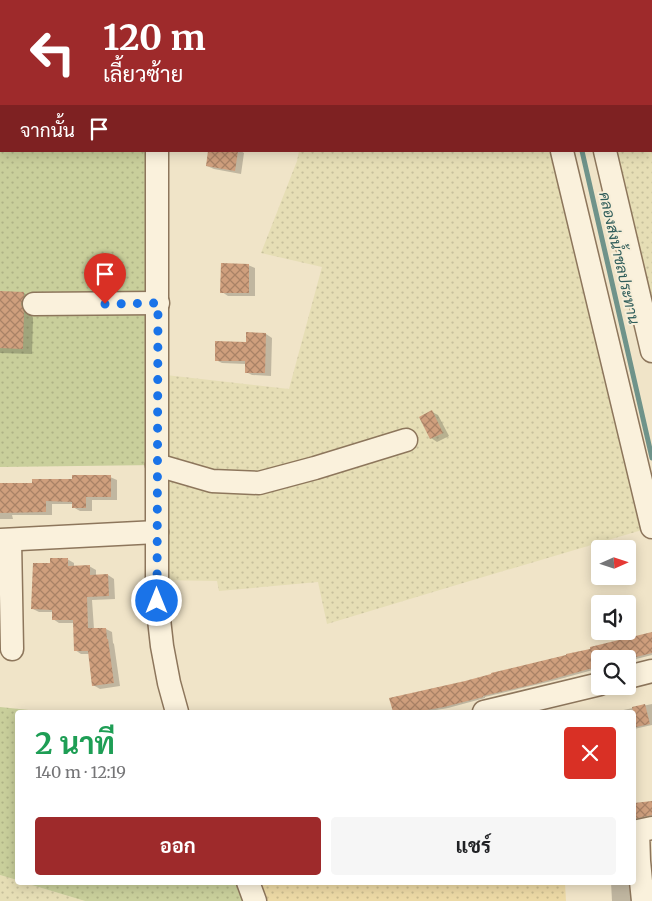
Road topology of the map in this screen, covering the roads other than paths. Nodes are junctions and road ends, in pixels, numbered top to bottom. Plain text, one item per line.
1 (157, 152) edge
2 (562, 152) edge
3 (604, 152) edge
4 (158, 303) junction
5 (34, 304) dead end
6 (652, 351) edge
7 (406, 440) dead end
8 (157, 465) junction
9 (652, 527) edge
10 (157, 532) junction
11 (5, 540) edge
12 (12, 649) dead end
13 (652, 671) edge
14 (636, 675) edge
15 (591, 686) edge
16 (177, 710) edge
17 (492, 710) edge
18 (652, 828) edge
19 (249, 885) edge
20 (255, 901) edge
21 (643, 901) edge

1 - 4 street
2 - 9 street
3 - 6 street
4 - 5 street
4 - 8 street
7 - 8 street
8 - 10 street
10 - 11 street
10 - 16 street
11 - 12 street
13 - 14 street
15 - 17 street
18 - 21 street
19 - 20 street

